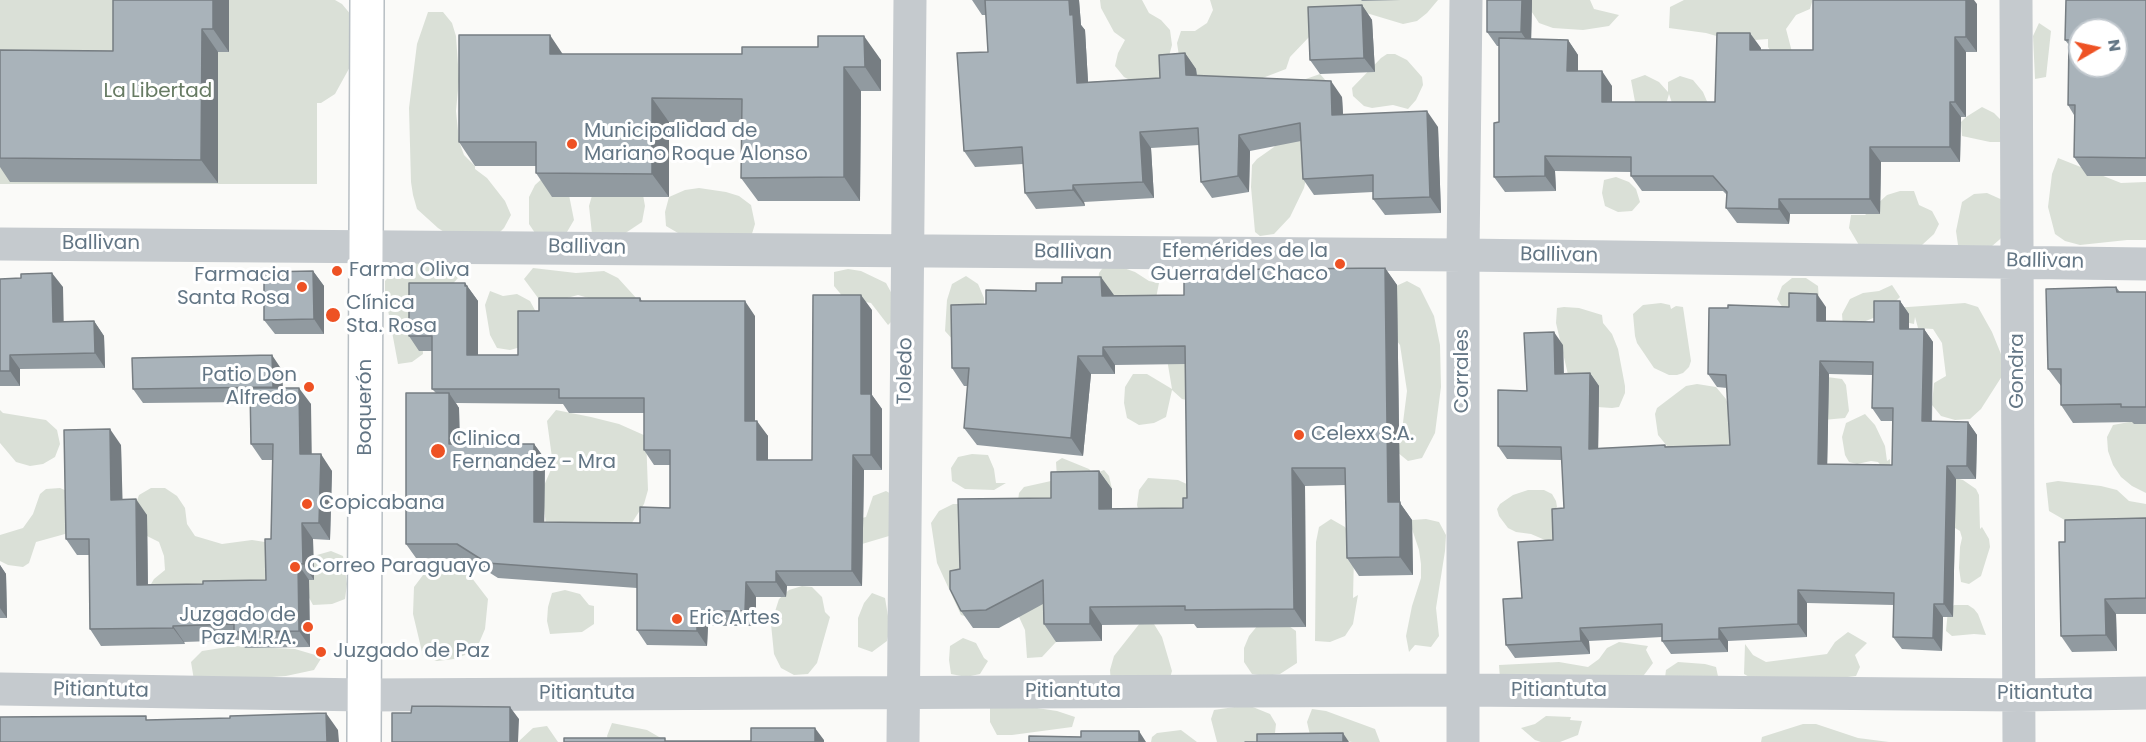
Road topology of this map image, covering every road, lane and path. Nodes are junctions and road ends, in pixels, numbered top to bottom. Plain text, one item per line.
1 (367, 0) edge
2 (910, 0) edge
3 (1466, 0) edge
4 (2016, 0) edge
5 (0, 244) edge
6 (367, 246) junction
7 (907, 251) junction
8 (1463, 255) junction
9 (2017, 262) junction
10 (2146, 264) edge
11 (0, 689) edge
12 (1463, 690) junction
13 (903, 692) junction
14 (2146, 693) edge
15 (2020, 694) junction
16 (364, 695) junction
17 (364, 742) edge
18 (903, 742) edge
19 (1463, 742) edge
20 (2019, 742) edge

1 - 6 street, Boquerón
2 - 7 street, Toledo
3 - 8 street, Corrales
4 - 9 street, Gondra
5 - 6 street, Ballivan
6 - 7 street, Ballivan
6 - 16 street, Boquerón
7 - 8 street, Ballivan
7 - 13 street, Toledo
8 - 9 street, Ballivan
8 - 12 street, Corrales
9 - 10 street, Ballivan
9 - 15 street, Gondra
11 - 16 street, Pitiantuta
12 - 13 street, Pitiantuta
12 - 15 street, Pitiantuta
12 - 19 street, Corrales
13 - 16 street, Pitiantuta
13 - 18 street, Toledo
14 - 15 street, Pitiantuta
15 - 20 street, Gondra
16 - 17 street, Boquerón

